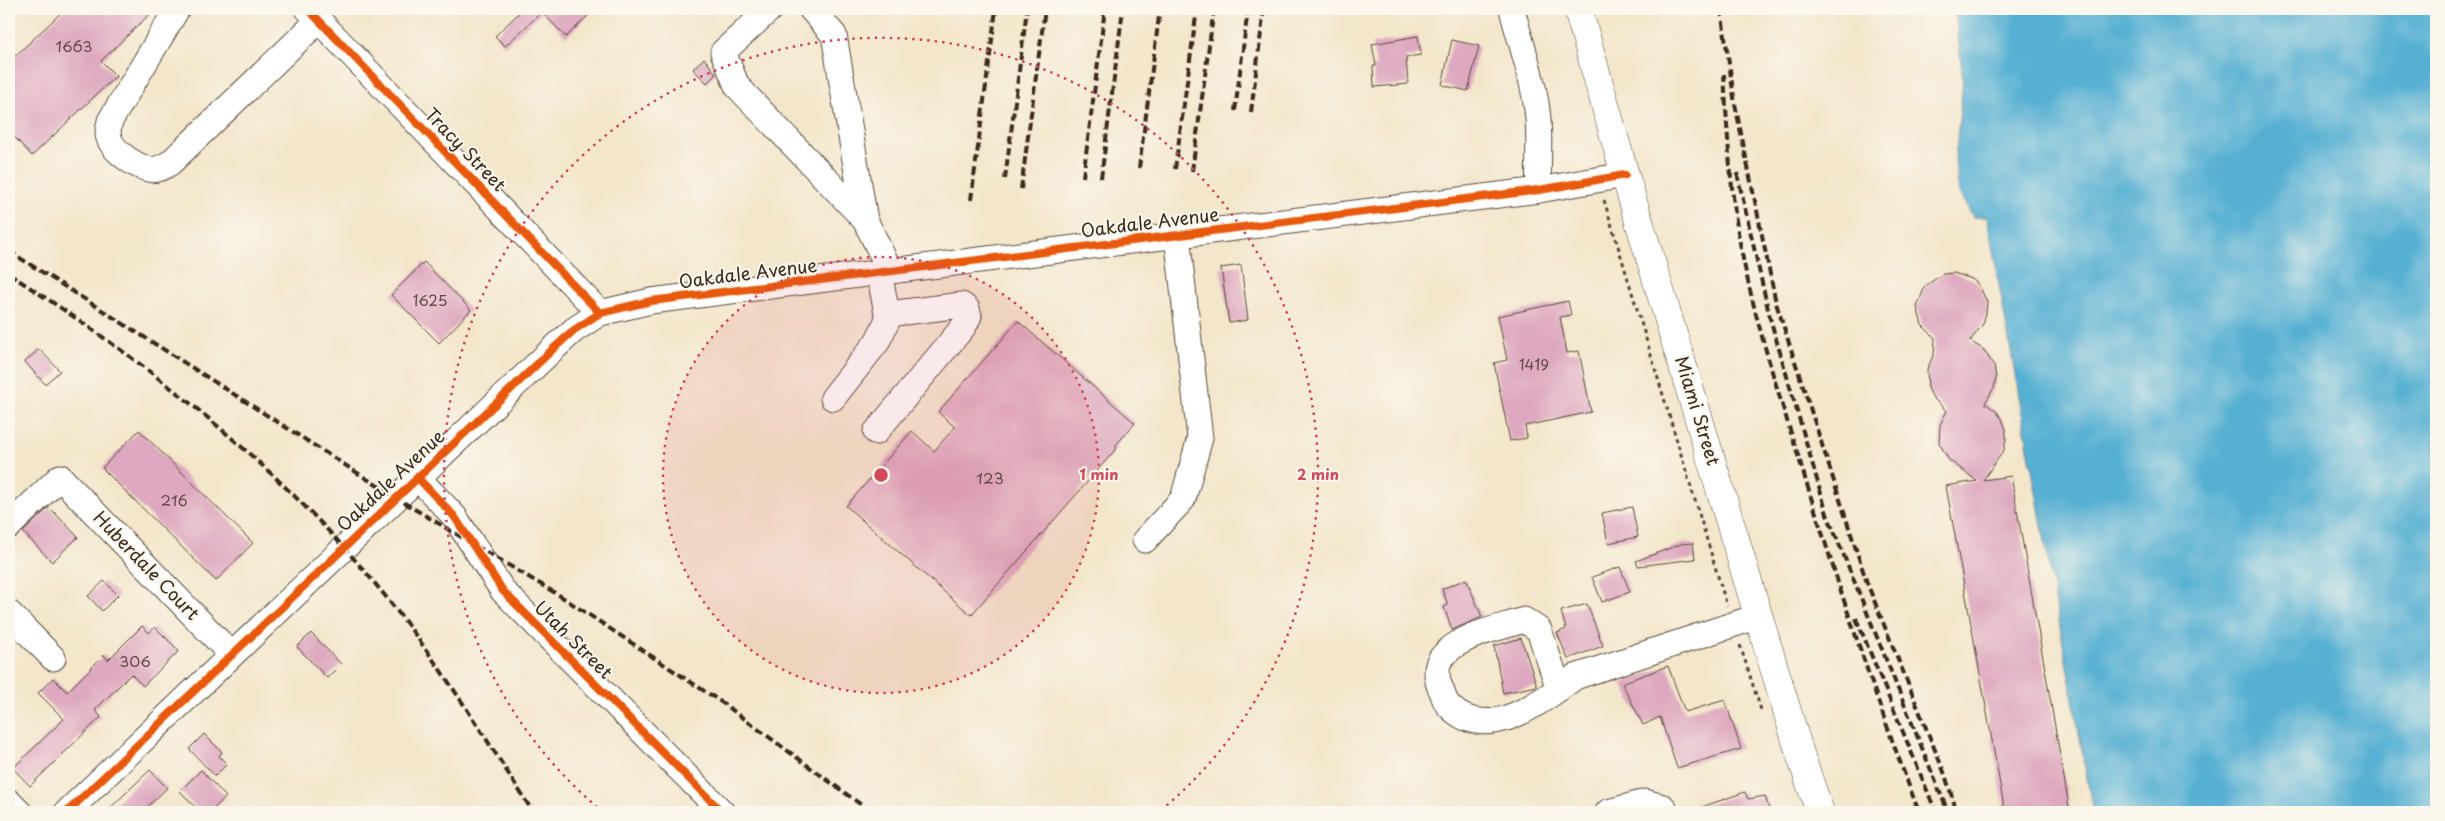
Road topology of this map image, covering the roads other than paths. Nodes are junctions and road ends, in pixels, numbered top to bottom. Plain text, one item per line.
1 (177, 9) edge
2 (770, 9) edge
3 (811, 9) edge
4 (1512, 9) edge
5 (1578, 9) edge
6 (313, 15) edge
7 (1625, 175) junction
8 (1539, 190) junction
9 (865, 220) junction
10 (1177, 235) junction
11 (885, 272) junction
12 (600, 313) junction
13 (888, 314) junction
14 (833, 398) dead end
15 (876, 432) dead end
16 (417, 477) junction
17 (9, 526) edge
18 (1145, 540) dead end
19 (9, 613) edge
20 (1759, 616) junction
21 (231, 654) junction
22 (53, 658) dead end
23 (1559, 689) junction
24 (9, 802) edge
25 (19, 812) edge
26 (67, 812) edge
27 (722, 812) edge
28 (1608, 812) edge
29 (1666, 812) edge
30 (1820, 812) edge

1 - 6 street
2 - 9 street
3 - 9 street
4 - 8 street
5 - 7 main road, Miami Street
6 - 12 street, Tracy Street
7 - 8 street, Oakdale Avenue
7 - 20 main road, Miami Street
8 - 10 street, Oakdale Avenue
9 - 11 street
10 - 11 street, Oakdale Avenue
10 - 18 street
11 - 12 street, Oakdale Avenue
11 - 13 street
12 - 16 street, Oakdale Avenue
13 - 14 street
13 - 15 street
16 - 21 street, Oakdale Avenue
16 - 27 street, Utah Street
17 - 21 street, Huberdale Court
19 - 22 street
20 - 23 street
20 - 30 main road, Miami Street
21 - 26 street, Oakdale Avenue
23 - 23 street
24 - 25 street
28 - 29 street

